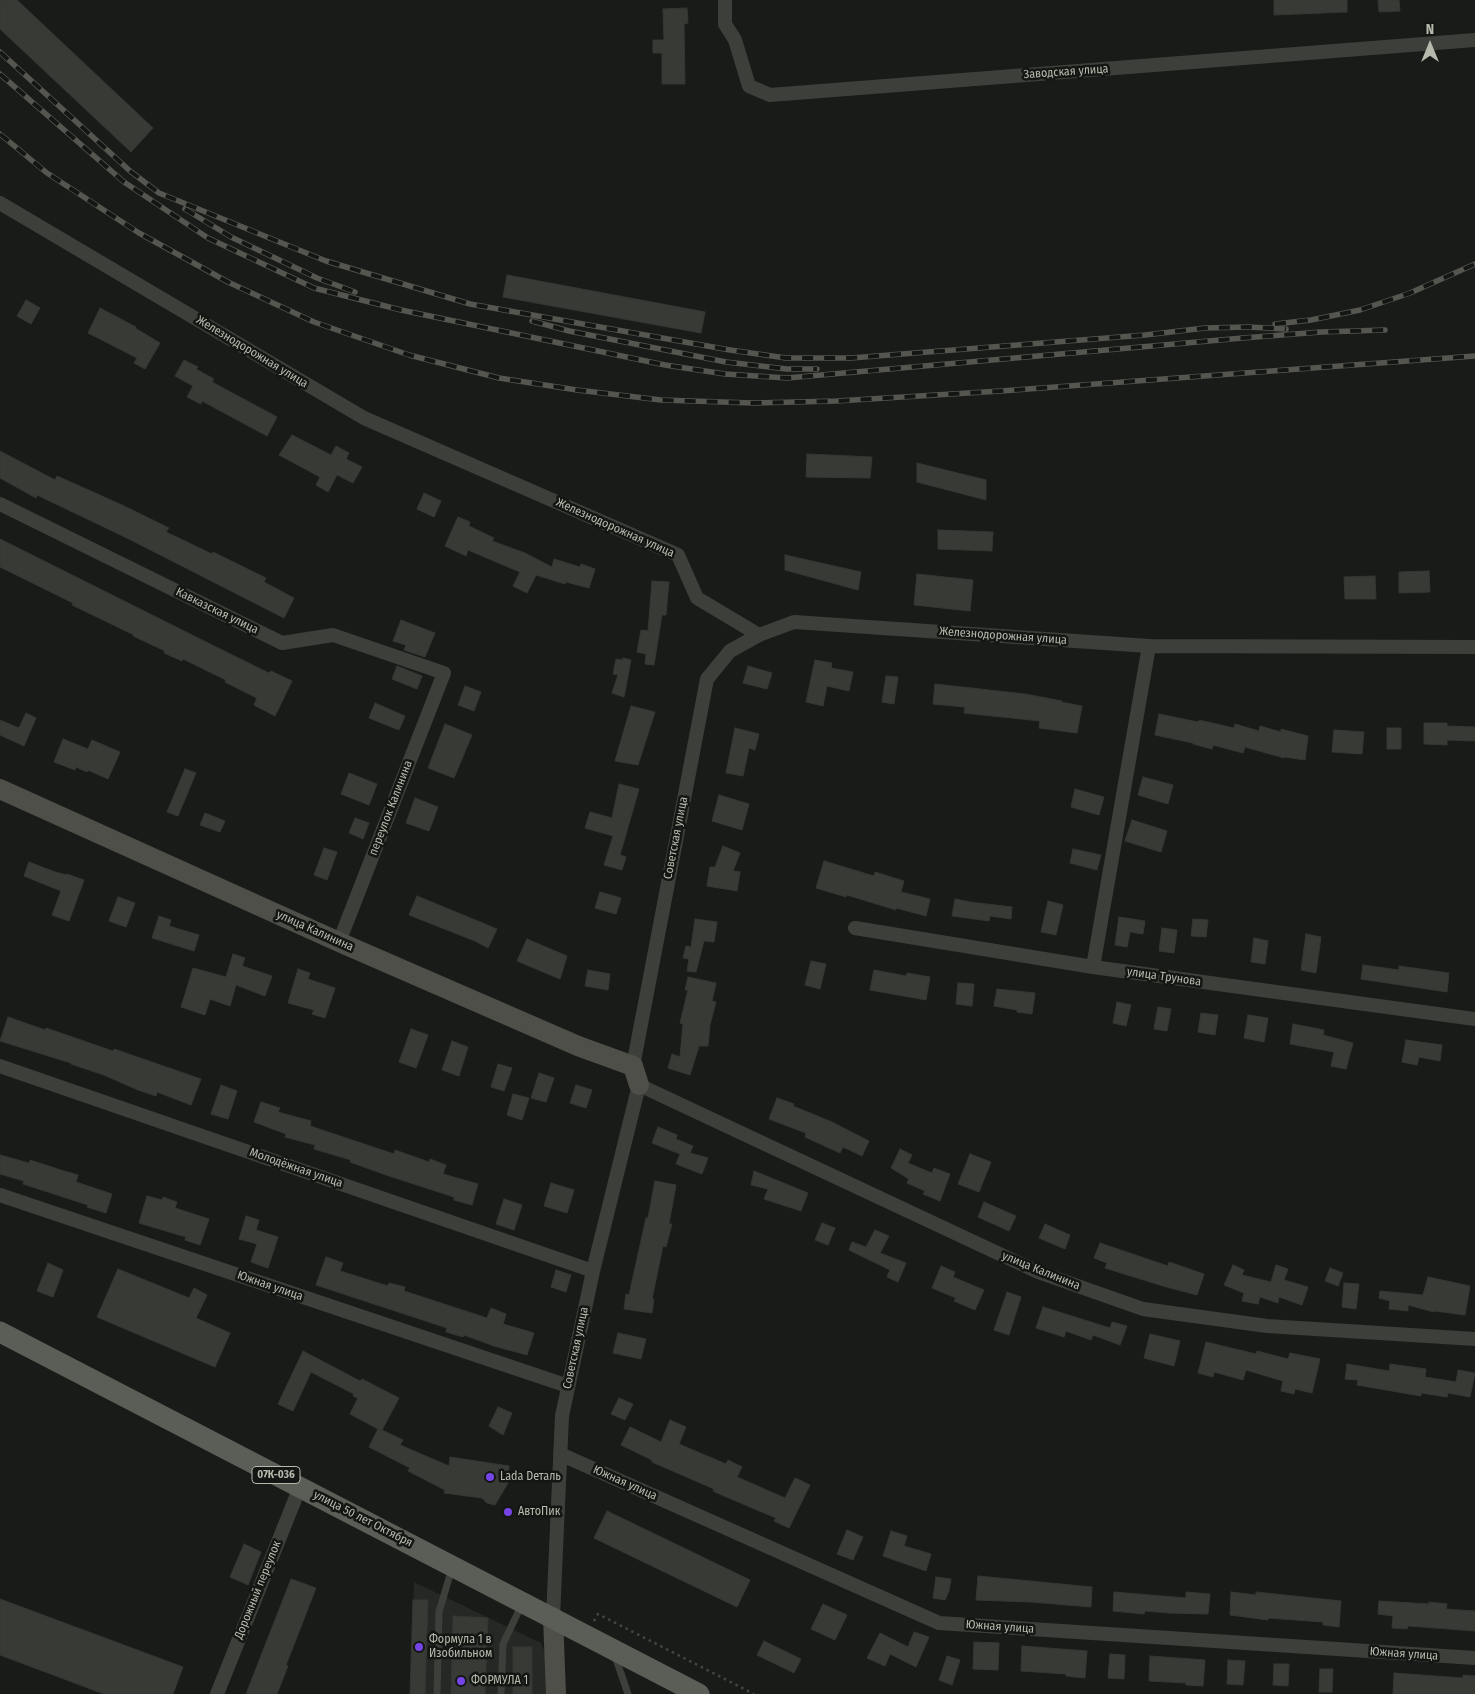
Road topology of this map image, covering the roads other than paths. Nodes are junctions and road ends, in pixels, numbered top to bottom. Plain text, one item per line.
1 (725, 0) edge
2 (1475, 40) edge
3 (0, 203) edge
4 (0, 504) edge
5 (759, 635) junction
6 (1149, 646) junction
7 (1475, 647) edge
8 (444, 674) joint
9 (0, 789) edge
10 (855, 928) dead end
11 (338, 942) junction
12 (1093, 967) junction
13 (1475, 1018) edge
14 (0, 1066) edge
15 (636, 1076) junction
16 (0, 1195) edge
17 (593, 1271) junction
18 (0, 1332) edge
19 (1475, 1340) edge
20 (568, 1386) junction
21 (560, 1454) junction
22 (300, 1487) junction
23 (452, 1566) junction
24 (523, 1602) junction
25 (553, 1617) junction
26 (612, 1649) junction
27 (1475, 1658) edge
28 (217, 1694) edge
29 (437, 1694) edge
30 (502, 1694) edge
31 (556, 1694) edge
32 (628, 1694) edge
33 (699, 1694) edge

1 - 2 street, Заводская улица
3 - 5 street, Железнодорожная улица
4 - 8 street, Кавказская улица
5 - 6 street, Железнодорожная улица
5 - 15 street, Советская улица
6 - 7 street, Железнодорожная улица
6 - 12 street
8 - 11 street, переулок Калинина
9 - 11 street, улица Калинина
10 - 12 street, улица Трунова
11 - 15 street, улица Калинина
12 - 13 street, улица Трунова
14 - 17 street, Молодёжная улица
15 - 17 street, Советская улица
15 - 19 street, улица Калинина
16 - 20 street, Южная улица
17 - 20 street, Советская улица
18 - 22 main road, улица 50 лет Октября / 07К-036
20 - 21 street, Советская улица
21 - 25 street, Советская улица
21 - 27 street, Южная улица
22 - 23 main road, улица 50 лет Октября / 07К-036
22 - 28 street, Дорожный переулок
23 - 24 main road, улица 50 лет Октября / 07К-036
23 - 29 lane
24 - 25 main road, улица 50 лет Октября / 07К-036
24 - 30 lane
25 - 26 main road, улица 50 лет Октября / 07К-036
25 - 31 street
26 - 32 lane
26 - 33 main road, улица 50 лет Октября / 07К-036

